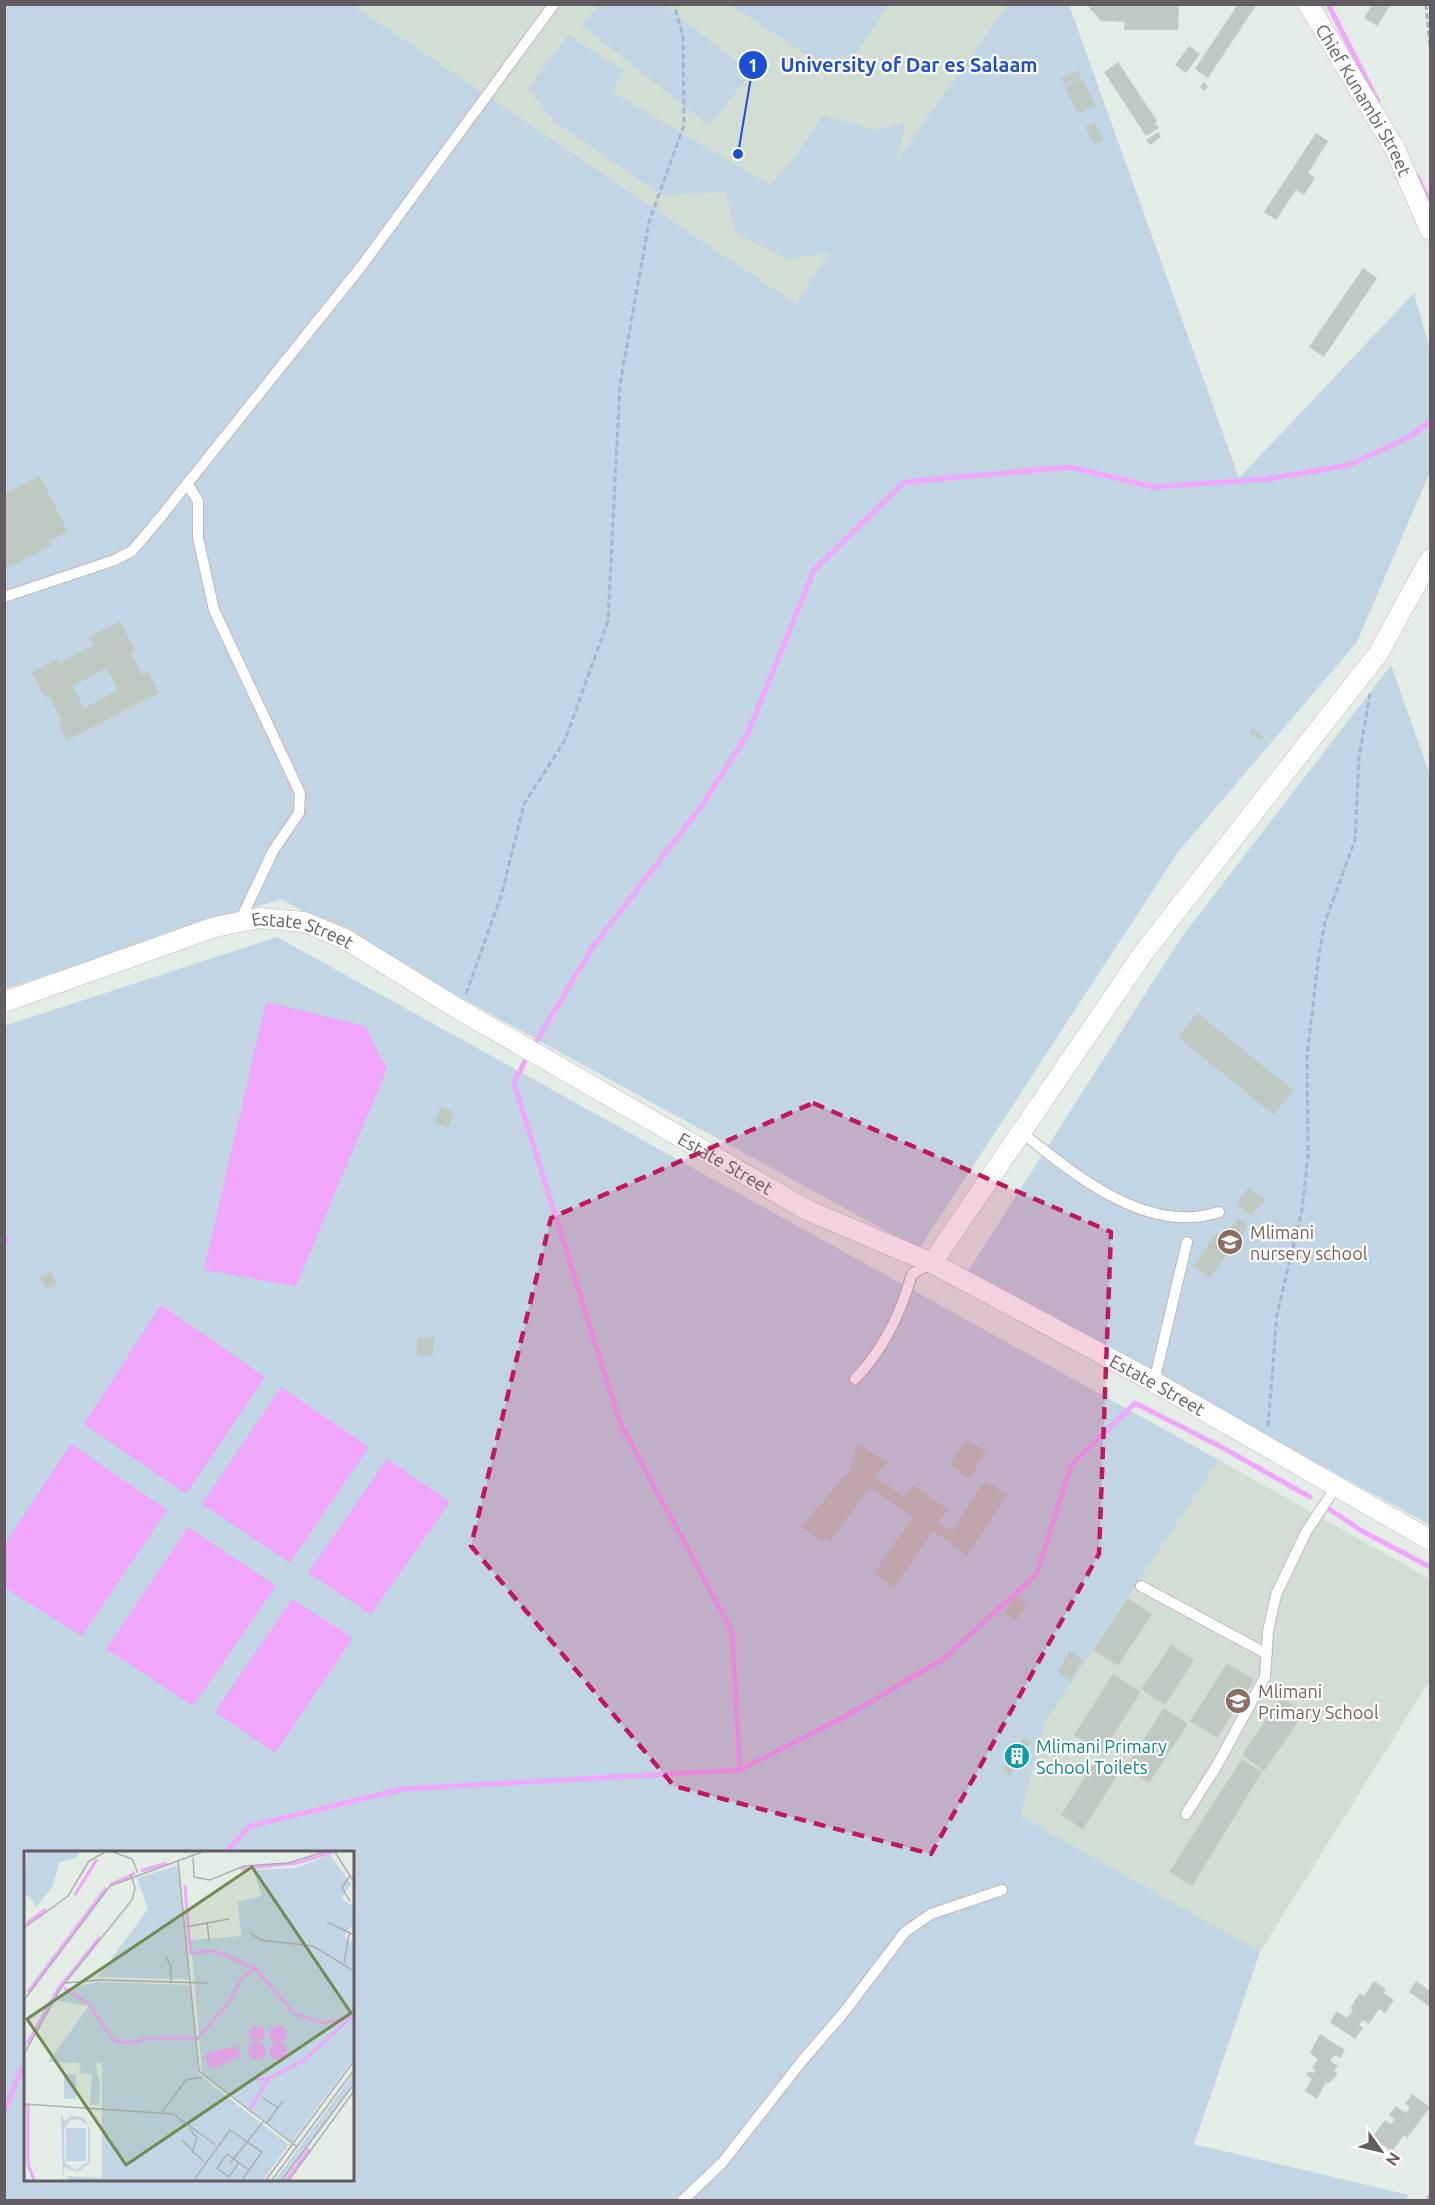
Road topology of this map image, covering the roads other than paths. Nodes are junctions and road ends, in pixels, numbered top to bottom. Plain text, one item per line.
1 (554, 4) edge
2 (1308, 4) edge
3 (1431, 230) edge
4 (188, 485) junction
5 (1431, 559) edge
6 (4, 597) edge
7 (240, 921) junction
8 (4, 1002) edge
9 (1021, 1132) junction
10 (1219, 1212) dead end
11 (1187, 1242) dead end
12 (932, 1263) junction
13 (855, 1380) dead end
14 (1154, 1382) junction
15 (1336, 1487) junction
16 (1431, 1540) edge
17 (1141, 1586) dead end
18 (1267, 1654) junction
19 (1186, 1814) dead end
20 (1002, 1890) dead end
21 (683, 2200) edge

1 - 4 lane
2 - 3 street, Chief Kunambi Street
4 - 6 lane
4 - 7 lane
5 - 9 street
7 - 8 street, Estate Street
7 - 12 street, Estate Street
9 - 10 lane
9 - 12 street
11 - 14 lane
12 - 13 lane
12 - 14 street, Estate Street
14 - 15 street, Estate Street
15 - 16 street, Estate Street
15 - 18 lane
17 - 18 lane
18 - 19 lane
20 - 21 lane

